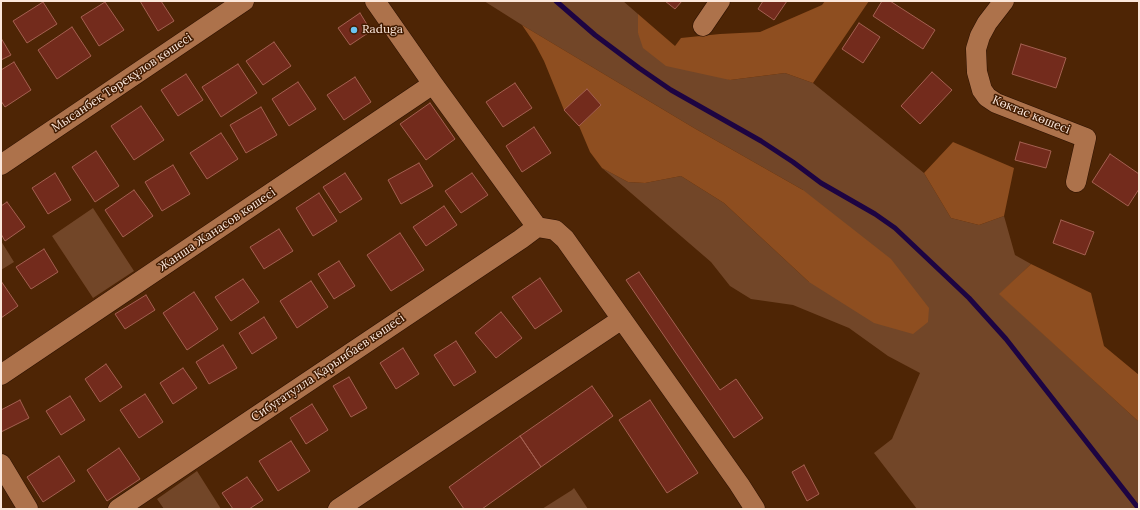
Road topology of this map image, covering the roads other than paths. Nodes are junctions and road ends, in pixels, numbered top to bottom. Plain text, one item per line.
1 (244, 1) edge
2 (375, 1) edge
3 (720, 1) edge
4 (1004, 1) edge
5 (703, 26) dead end
6 (433, 84) junction
7 (1, 165) edge
8 (1076, 182) dead end
9 (537, 227) junction
10 (622, 319) junction
11 (1, 375) edge
12 (1, 464) edge
13 (28, 509) edge
14 (118, 509) edge
15 (338, 509) edge
16 (755, 509) edge

1 - 7 street, Мысанбек Төреқұлов көшесі
2 - 6 street
3 - 5 street
4 - 8 street, Көктас көшесі
6 - 9 street
6 - 11 street, Жанша Жанасов көшесі
9 - 10 street
9 - 14 street, Сибуғатулла Қарынбаев көшесі
10 - 15 street
10 - 16 street
12 - 13 street

